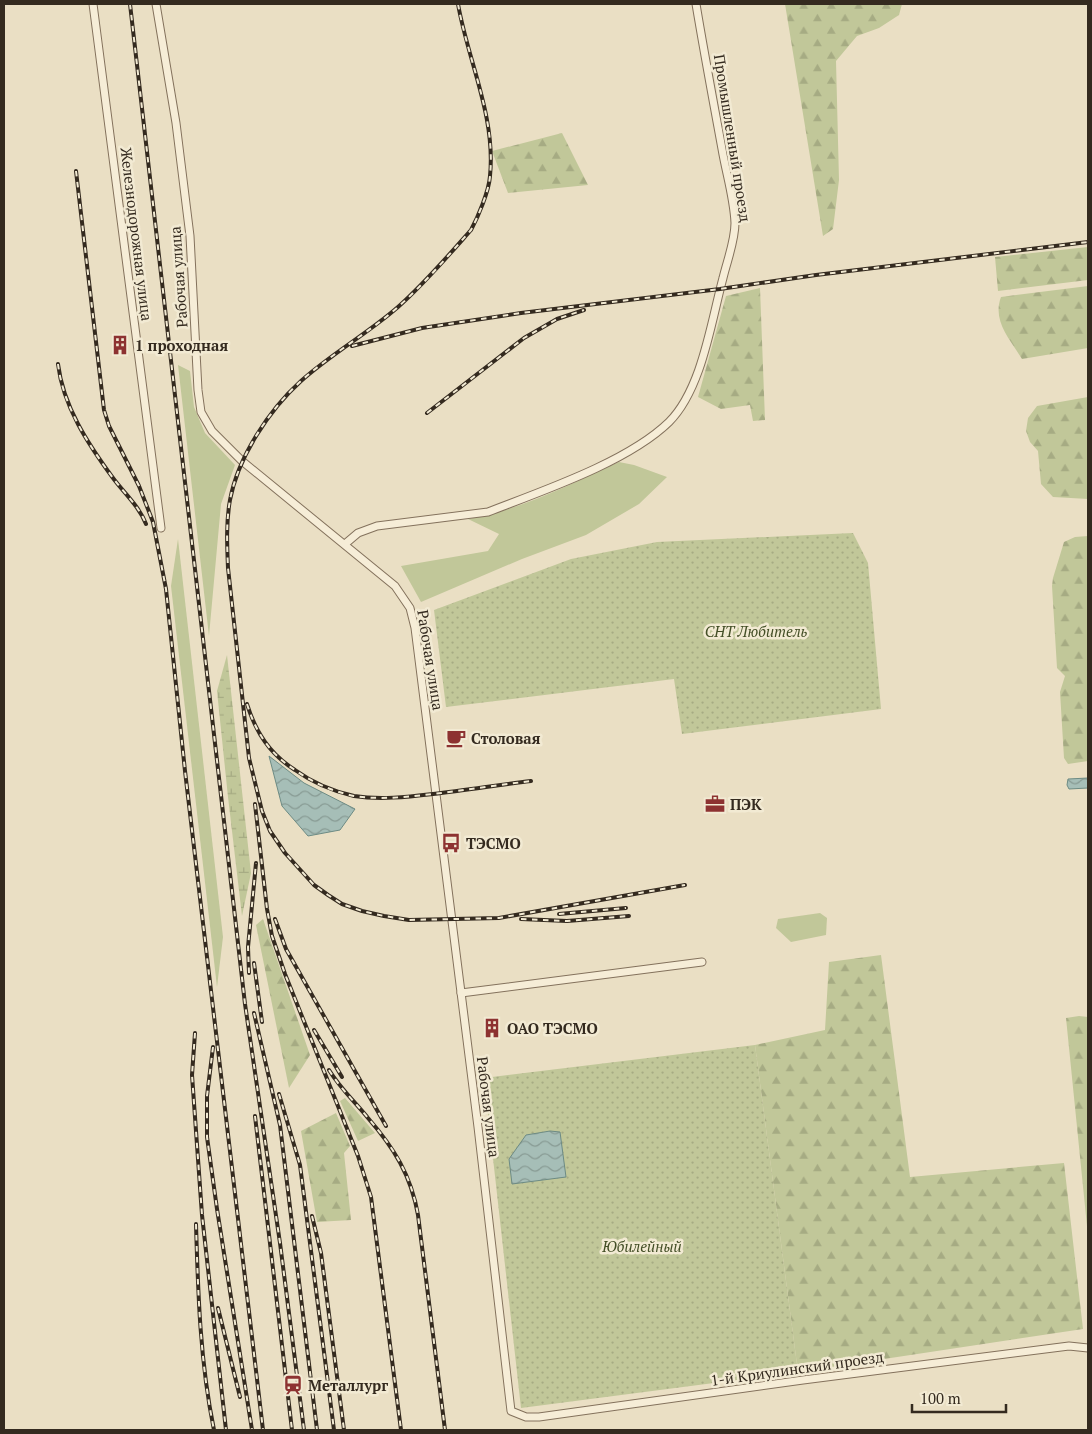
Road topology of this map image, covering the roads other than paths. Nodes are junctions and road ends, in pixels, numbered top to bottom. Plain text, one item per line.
1 (93, 4) edge
2 (156, 4) edge
3 (696, 4) edge
4 (161, 528) dead end
5 (345, 544) junction
6 (702, 962) dead end
7 (461, 993) junction
8 (1088, 1348) edge
9 (511, 1411) joint

1 - 4 street, Железнодорожная улица
2 - 5 street, Рабочая улица
3 - 5 street, Промышленный проезд
5 - 7 street, Рабочая улица
6 - 7 street
7 - 9 street, Рабочая улица
8 - 9 street, 1-й Криулинский проезд

